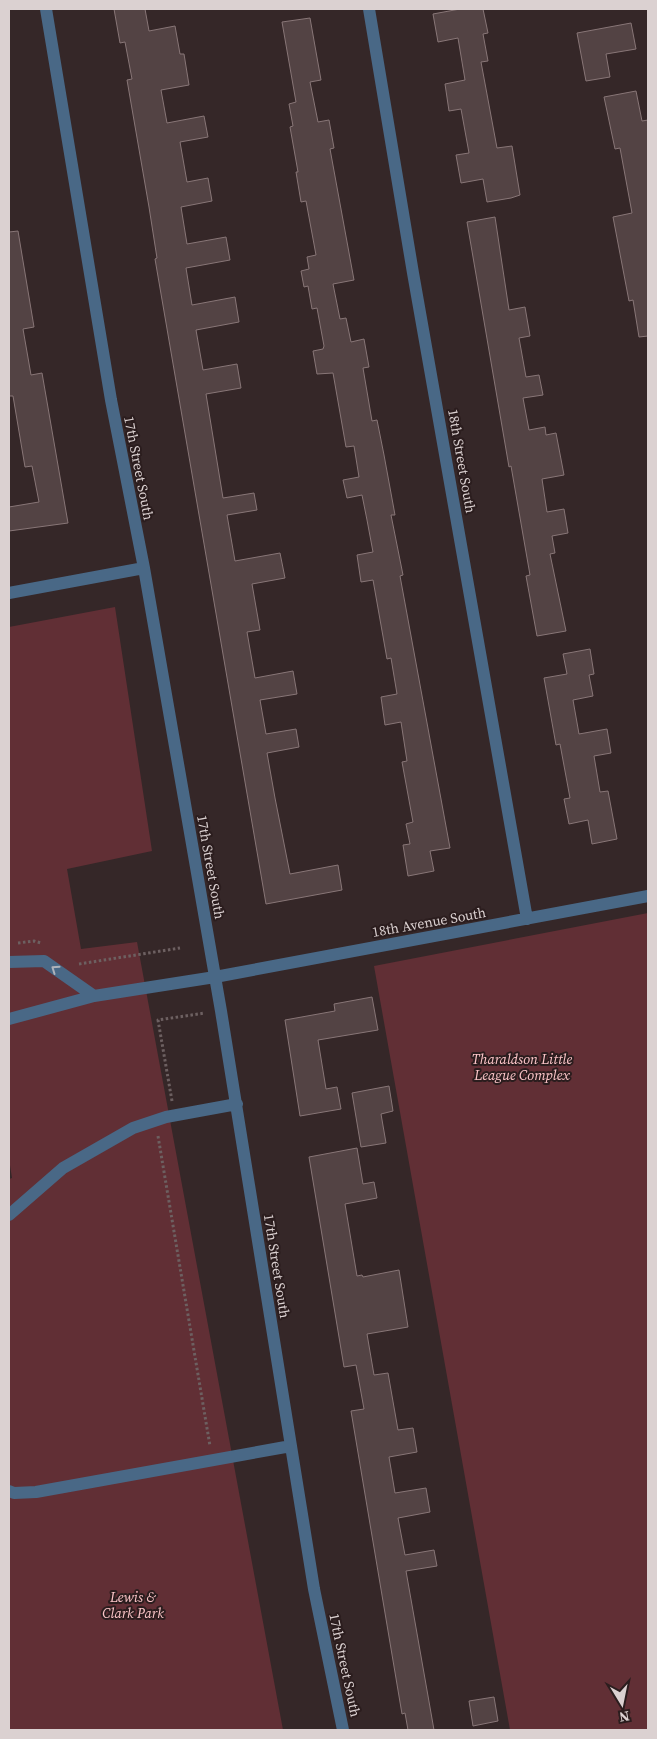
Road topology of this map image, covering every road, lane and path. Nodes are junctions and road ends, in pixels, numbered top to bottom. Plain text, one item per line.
1 (46, 9) edge
2 (369, 9) edge
3 (144, 568) junction
4 (9, 593) edge
5 (648, 896) edge
6 (527, 919) junction
7 (43, 943) dead end
8 (9, 945) edge
9 (180, 948) dead end
10 (72, 960) dead end
11 (9, 962) edge
12 (215, 977) junction
13 (94, 996) junction
14 (205, 1013) dead end
15 (9, 1019) edge
16 (237, 1104) junction
17 (166, 1117) junction
18 (9, 1214) edge
19 (291, 1446) junction
20 (212, 1458) junction
21 (9, 1491) edge
22 (343, 1730) edge

1 - 3 street, 17th Street South
2 - 6 street, 18th Street South
3 - 4 street
3 - 12 street, 17th Street South
5 - 6 street, 18th Avenue South
6 - 12 street, 18th Avenue South
7 - 8 path
9 - 10 path
13 -> 11 street
12 - 13 street, 18th Avenue South
12 - 16 street, 17th Street South
13 - 15 street, 18th Avenue South
14 - 17 path
16 - 17 street
16 - 19 street, 17th Street South
17 - 18 street
17 - 20 path
19 - 20 street
19 - 22 street, 17th Street South
20 - 21 street

